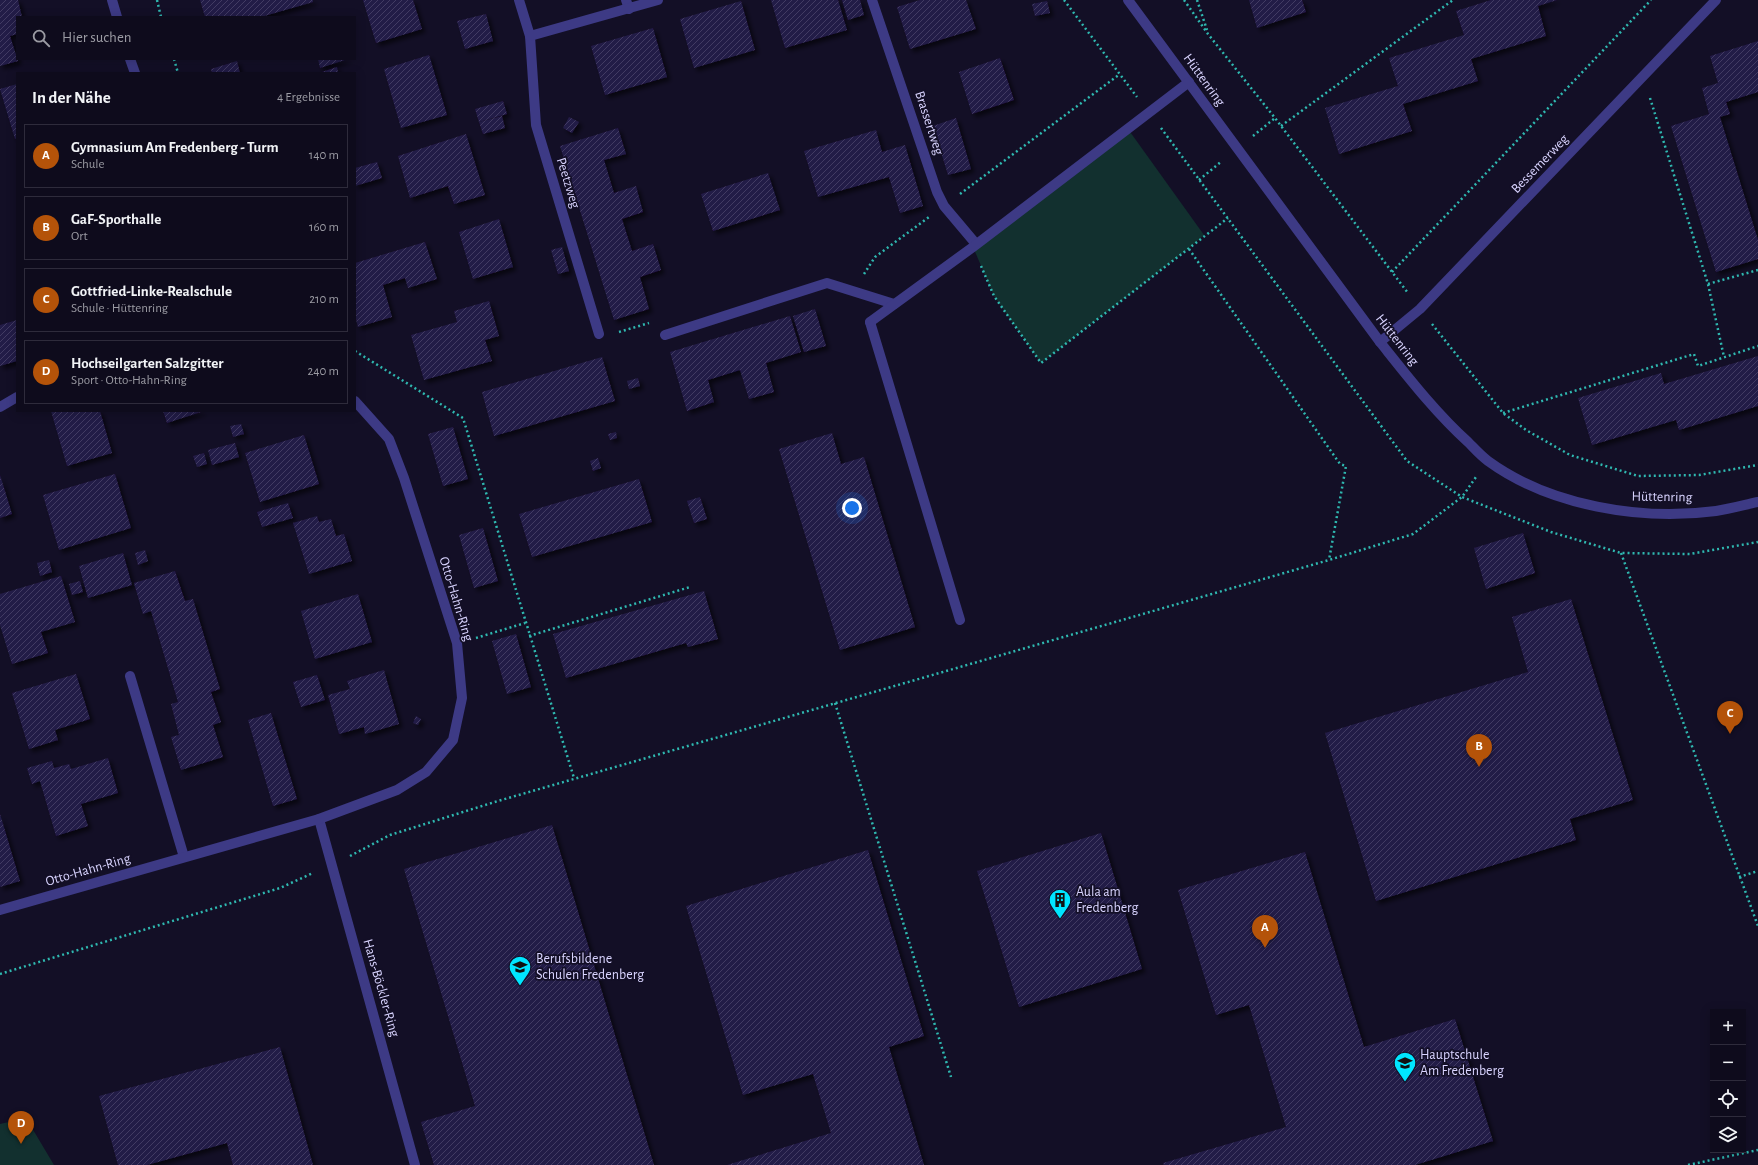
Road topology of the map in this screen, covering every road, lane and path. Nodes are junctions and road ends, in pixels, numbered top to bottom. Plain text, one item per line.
1 (112, 0) edge
2 (157, 0) edge
3 (519, 0) edge
4 (658, 0) edge
5 (872, 0) edge
6 (1128, 0) edge
7 (1184, 0) edge
8 (1197, 0) edge
9 (1452, 0) edge
10 (1651, 0) edge
11 (1716, 0) edge
12 (628, 4) edge
13 (117, 16) edge
14 (162, 16) edge
15 (1208, 34) junction
16 (530, 36) junction
17 (130, 60) edge
18 (174, 60) edge
19 (135, 72) edge
20 (178, 72) edge
21 (1120, 74) dead end
22 (1643, 76) junction
23 (1189, 82) junction
24 (1281, 126) junction
25 (944, 206) junction
26 (1228, 218) dead end
27 (974, 245) junction
28 (1188, 249) junction
29 (1758, 270) edge
30 (1392, 272) junction
31 (1708, 284) junction
32 (852, 291) junction
33 (894, 304) junction
34 (1420, 309) junction
35 (599, 334) joint
36 (665, 335) joint
37 (1380, 342) junction
38 (1758, 346) edge
39 (356, 352) edge
40 (1724, 357) junction
41 (16, 397) edge
42 (356, 402) edge
43 (0, 407) edge
44 (1503, 413) junction
45 (1488, 460) junction
46 (1758, 465) edge
47 (1758, 502) edge
48 (1621, 553) dead end
49 (1329, 560) junction
50 (690, 587) dead end
51 (960, 620) dead end
52 (525, 623) junction
53 (529, 636) junction
54 (457, 643) junction
55 (130, 676) dead end
56 (834, 703) junction
57 (574, 778) junction
58 (319, 819) junction
59 (184, 857) junction
60 (332, 865) junction
61 (1758, 871) edge
62 (1739, 877) junction
63 (0, 910) edge
64 (1758, 926) edge
65 (0, 974) edge
66 (952, 1077) dead end
67 (1758, 1150) edge
68 (415, 1165) edge
69 (1688, 1165) edge

1 - 13 street
2 - 14 path
3 - 16 street, Peetzweg
4 - 12 street
5 - 25 street, Brassertweg
6 - 23 street, Hüttenring
7 - 15 path
8 - 15 path
9 - 24 path
10 - 30 path
11 - 22 street, Bessemerweg
12 - 16 street
15 - 24 path
16 - 35 street, Peetzweg
17 - 19 street
18 - 20 path
21 - 25 path
22 - 31 path
22 - 34 street, Bessemerweg
23 - 27 street
23 - 37 street, Hüttenring
24 - 30 path
25 - 27 street, Brassertweg
25 - 32 path
26 - 28 path
27 - 28 path
27 - 33 street
28 - 49 path
29 - 31 path
30 - 34 path
31 - 40 path
32 - 33 street
32 - 36 street
33 - 51 street
34 - 37 street, Bessemerweg
34 - 44 path
35 - 36 path
37 - 45 street, Hüttenring
38 - 40 path
39 - 52 path
40 - 44 path
41 - 43 street
42 - 54 street, Otto-Hahn-Ring
44 - 46 path
45 - 47 street, Hüttenring
45 - 49 path
48 - 62 path
49 - 56 path
50 - 53 path
52 - 53 path
52 - 54 path
53 - 57 path
54 - 58 street, Otto-Hahn-Ring
55 - 59 street
56 - 57 path
56 - 66 path
57 - 60 path
58 - 59 street, Otto-Hahn-Ring
58 - 60 street, Hans-Böckler-Ring
59 - 63 street, Otto-Hahn-Ring
60 - 65 path
60 - 68 street, Hans-Böckler-Ring
61 - 62 path
62 - 64 path
67 - 69 path

